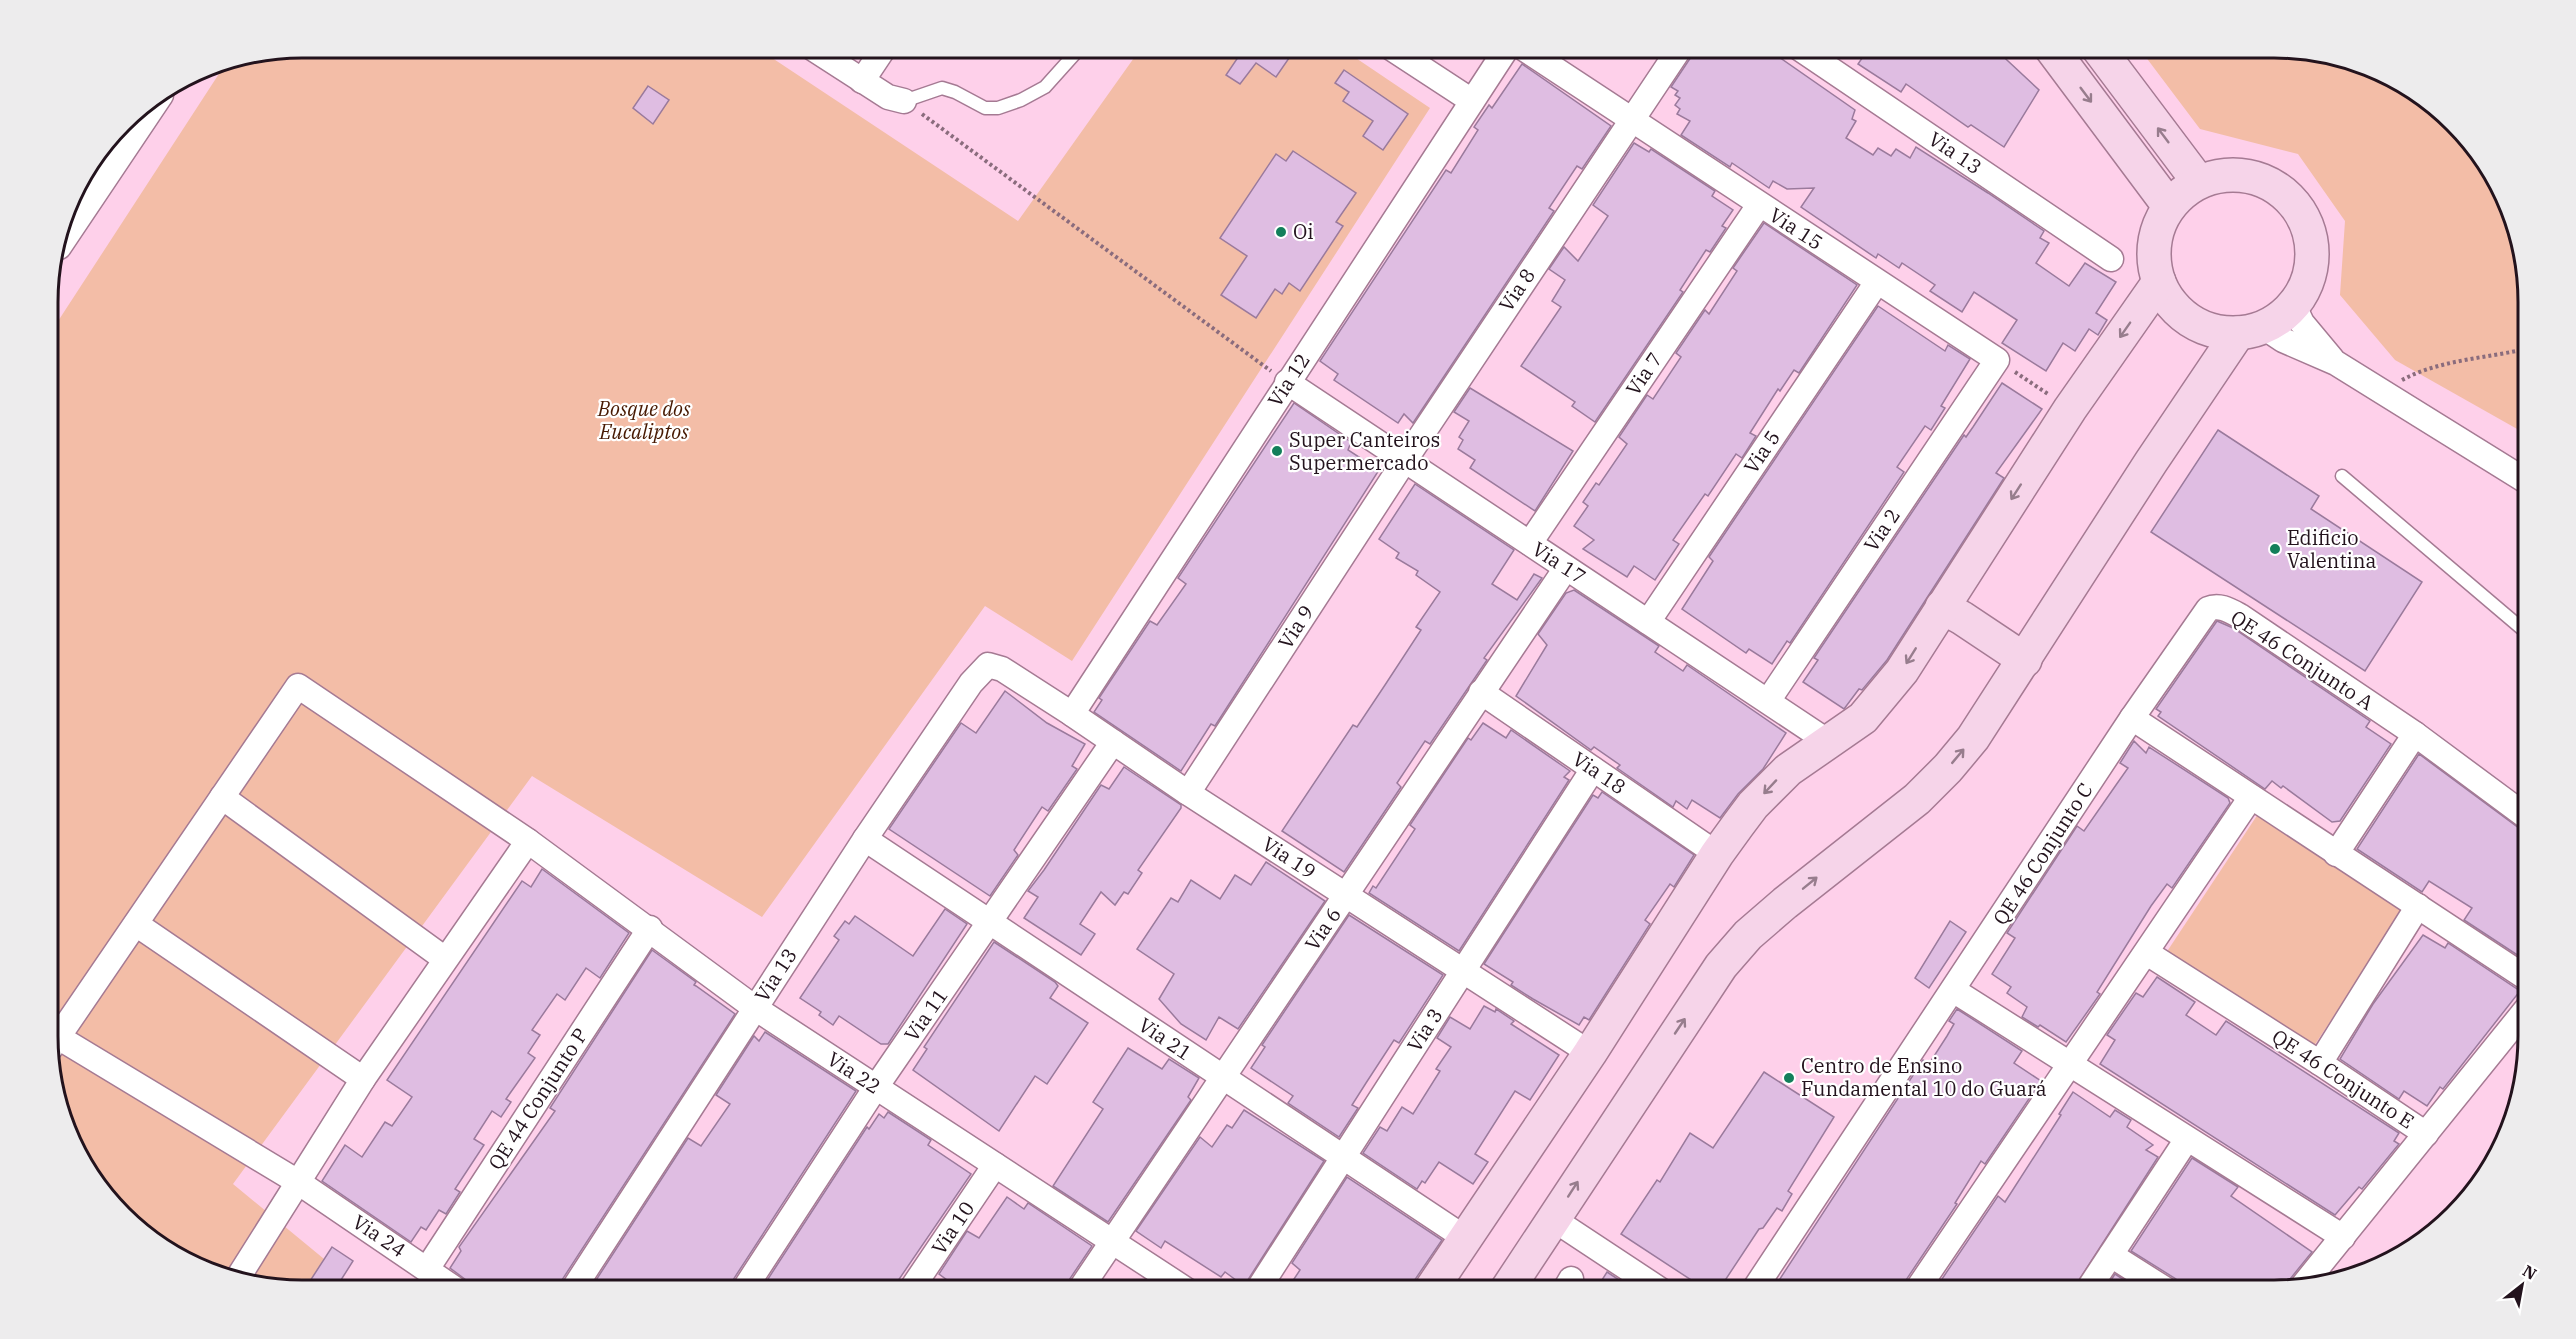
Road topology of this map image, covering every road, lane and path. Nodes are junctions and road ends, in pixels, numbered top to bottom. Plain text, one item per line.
1 (827, 58) edge
2 (877, 58) edge
3 (1072, 58) edge
4 (1406, 58) edge
5 (1500, 58) edge
6 (1538, 58) edge
7 (1673, 58) edge
8 (1814, 58) edge
9 (2058, 58) edge
10 (2106, 58) edge
11 (862, 81) junction
12 (904, 101) junction
13 (1472, 101) junction
14 (148, 114) edge
15 (1630, 120) junction
16 (2198, 181) junction
17 (1759, 205) junction
18 (2169, 207) junction
19 (69, 232) edge
20 (2111, 258) dead end
21 (1877, 282) junction
22 (2159, 282) junction
23 (2293, 304) junction
24 (2252, 330) junction
25 (2518, 351) edge
26 (1997, 360) junction
27 (2336, 363) junction
28 (1287, 382) junction
29 (2382, 391) junction
30 (2070, 408) junction
31 (1405, 460) junction
32 (2342, 476) dead end
33 (2518, 476) edge
34 (1530, 543) junction
35 (1566, 568) junction
36 (1942, 608) junction
37 (1648, 622) junction
38 (2518, 625) edge
39 (2025, 660) junction
40 (988, 665) joint
41 (1481, 692) junction
42 (1768, 701) junction
43 (1072, 714) junction
44 (2132, 718) junction
45 (2415, 734) junction
46 (1113, 742) junction
47 (1830, 743) junction
48 (1593, 769) junction
49 (1188, 793) junction
50 (222, 797) junction
51 (2251, 797) junction
52 (2518, 803) edge
53 (865, 839) junction
54 (528, 841) junction
55 (1717, 854) junction
56 (2336, 855) junction
57 (1346, 895) junction
58 (2418, 906) junction
59 (990, 922) junction
60 (136, 924) junction
61 (650, 928) junction
62 (2147, 953) junction
63 (445, 959) junction
64 (1464, 971) junction
65 (2518, 972) edge
66 (1953, 990) junction
67 (755, 1008) junction
68 (2518, 1020) edge
69 (58, 1037) edge
70 (59, 1046) edge
71 (1590, 1053) junction
72 (2320, 1063) junction
73 (2071, 1064) junction
74 (1222, 1077) junction
75 (363, 1079) junction
76 (876, 1087) junction
77 (2427, 1134) junction
78 (2187, 1139) junction
79 (1343, 1156) junction
80 (996, 1165) junction
81 (298, 1182) junction
82 (1553, 1219) junction
83 (2343, 1237) junction
84 (1465, 1238) junction
85 (1112, 1241) junction
86 (2111, 1255) junction
87 (427, 1269) junction
88 (241, 1272) edge
89 (2310, 1277) edge
90 (442, 1280) edge
91 (579, 1280) edge
92 (750, 1280) edge
93 (918, 1280) edge
94 (1086, 1280) edge
95 (1171, 1280) edge
96 (1264, 1280) edge
97 (1444, 1280) edge
98 (1513, 1280) edge
99 (1645, 1280) edge
100 (1760, 1280) edge
101 (1924, 1280) edge
102 (2094, 1280) edge
103 (2152, 1280) edge

1 - 11 street
2 - 11 street
3 - 12 lane
4 - 13 street
5 - 13 street, Via 12
6 - 15 street, Via 15
7 - 15 street, Via 8
8 - 20 street, Via 13
9 -> 18 street
16 -> 10 street
11 - 12 street
12 - 28 path
13 - 28 street, Via 12
14 - 19 street
15 - 17 street, Via 15
15 - 31 street, Via 8
16 - 18 street
16 - 23 street
17 - 21 street, Via 15
17 - 34 street, Via 7
18 - 22 street
21 - 26 street, Via 15
21 - 37 street, Via 5
22 - 24 street
22 -> 30 street
23 - 24 street
23 - 27 street
24 - 27 street
24 - 39 street
25 - 29 path
26 - 30 path
26 - 42 street, Via 2
27 - 29 street
28 - 31 street, Via 17
28 - 43 street, Via 12
29 - 33 street
30 -> 36 street
31 - 34 street, Via 17
31 - 49 street, Via 9
32 - 38 lane
34 - 35 street, Via 17
35 - 37 street, Via 17
35 - 41 street, Via 6
36 - 39 street
36 -> 47 street
37 - 42 street, Via 17
82 -> 39 street
40 - 43 street, Via 19
40 - 53 street, Via 13
41 - 48 street, Via 18
41 - 57 street, Via 6
42 - 47 street, Via 17
43 - 46 street, Via 19
44 - 45 street, QE 46 Conjunto A
44 - 51 street
44 - 66 street, QE 46 Conjunto C
45 - 52 street
45 - 56 street
46 - 49 street, Via 19
46 - 59 street, Via 11
47 -> 55 street
48 - 55 street, Via 18
48 - 64 street, Via 3
49 - 57 street, Via 19
50 - 54 street, Via 22
50 - 60 street
50 - 63 street
51 - 56 street
51 - 62 street
53 - 59 street, Via 21
53 - 67 street, Via 13
54 - 61 street, Via 22
54 - 63 street
55 - 71 street
56 - 58 street
57 - 64 street, Via 19
57 - 74 street, Via 6
58 - 65 street
58 - 72 street
59 - 74 street, Via 21
59 - 76 street, Via 11
60 - 69 street
60 - 75 street
61 - 67 street, Via 22
61 - 87 street, QE 44 Conjunto P
62 - 72 street, QE 46 Conjunto E
62 - 73 street
63 - 75 street
64 - 71 street, Via 19
64 - 79 street, Via 3
66 - 73 street
66 - 100 street, QE 46 Conjunto C
67 - 76 street, Via 22
67 - 91 street, Via 13
68 - 77 street
70 - 81 street, Via 24
71 - 84 street
72 - 77 street, QE 46 Conjunto E
73 - 78 street
73 - 101 street
74 - 79 street, Via 21
74 - 85 street, Via 6
75 - 81 street
76 - 80 street, Via 22
76 - 92 street, Via 11
77 - 83 street, QE 46 Conjunto E
78 - 83 street
78 - 86 street
79 - 84 street, Via 21
79 - 96 street, Via 3
80 - 85 street, Via 22
80 - 93 street, Via 10
81 - 87 street, Via 24
81 - 88 street
82 - 98 street
82 - 99 street
83 - 89 street, QE 46 Conjunto E
84 - 97 street
85 - 94 street, Via 6
85 - 95 street, Via 22
86 - 102 street
86 - 103 street
87 - 90 street, Via 24

